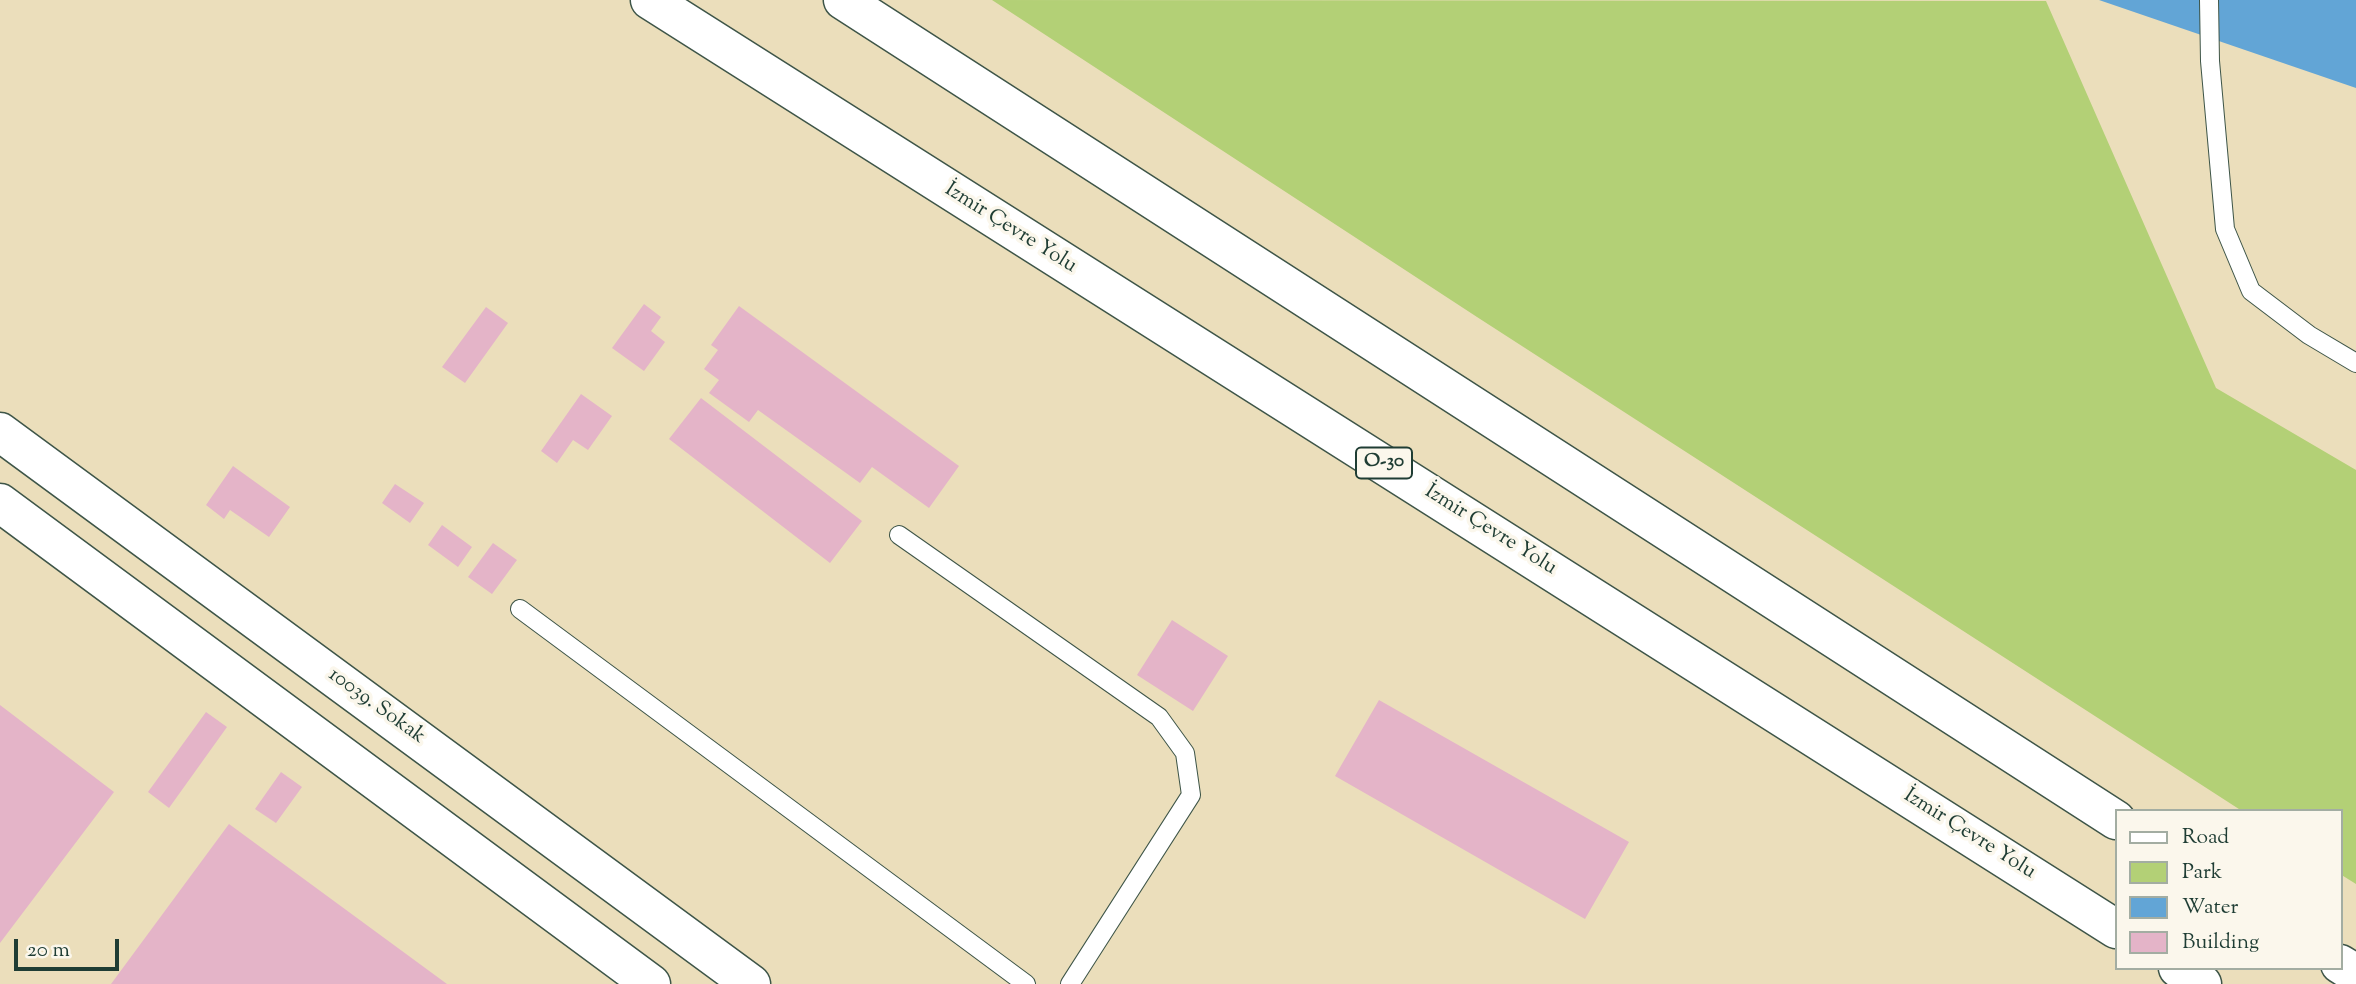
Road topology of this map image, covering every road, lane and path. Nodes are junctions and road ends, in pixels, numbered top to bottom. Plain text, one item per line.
1 (650, 0) edge
2 (843, 0) edge
3 (2209, 0) edge
4 (2356, 363) edge
5 (0, 432) edge
6 (0, 503) edge
7 (899, 535) dead end
8 (520, 609) dead end
9 (2114, 819) edge
10 (2114, 928) edge
11 (2181, 970) edge
12 (651, 984) edge
13 (751, 984) edge
14 (1026, 984) edge
15 (1070, 984) edge
16 (2202, 984) edge

1 - 10 main road, İzmir Çevre Yolu / O-30
2 - 9 main road
3 - 4 lane
5 - 13 main road, 10039. Sokak
6 - 12 main road
7 - 15 lane
8 - 14 lane
11 - 16 main road

